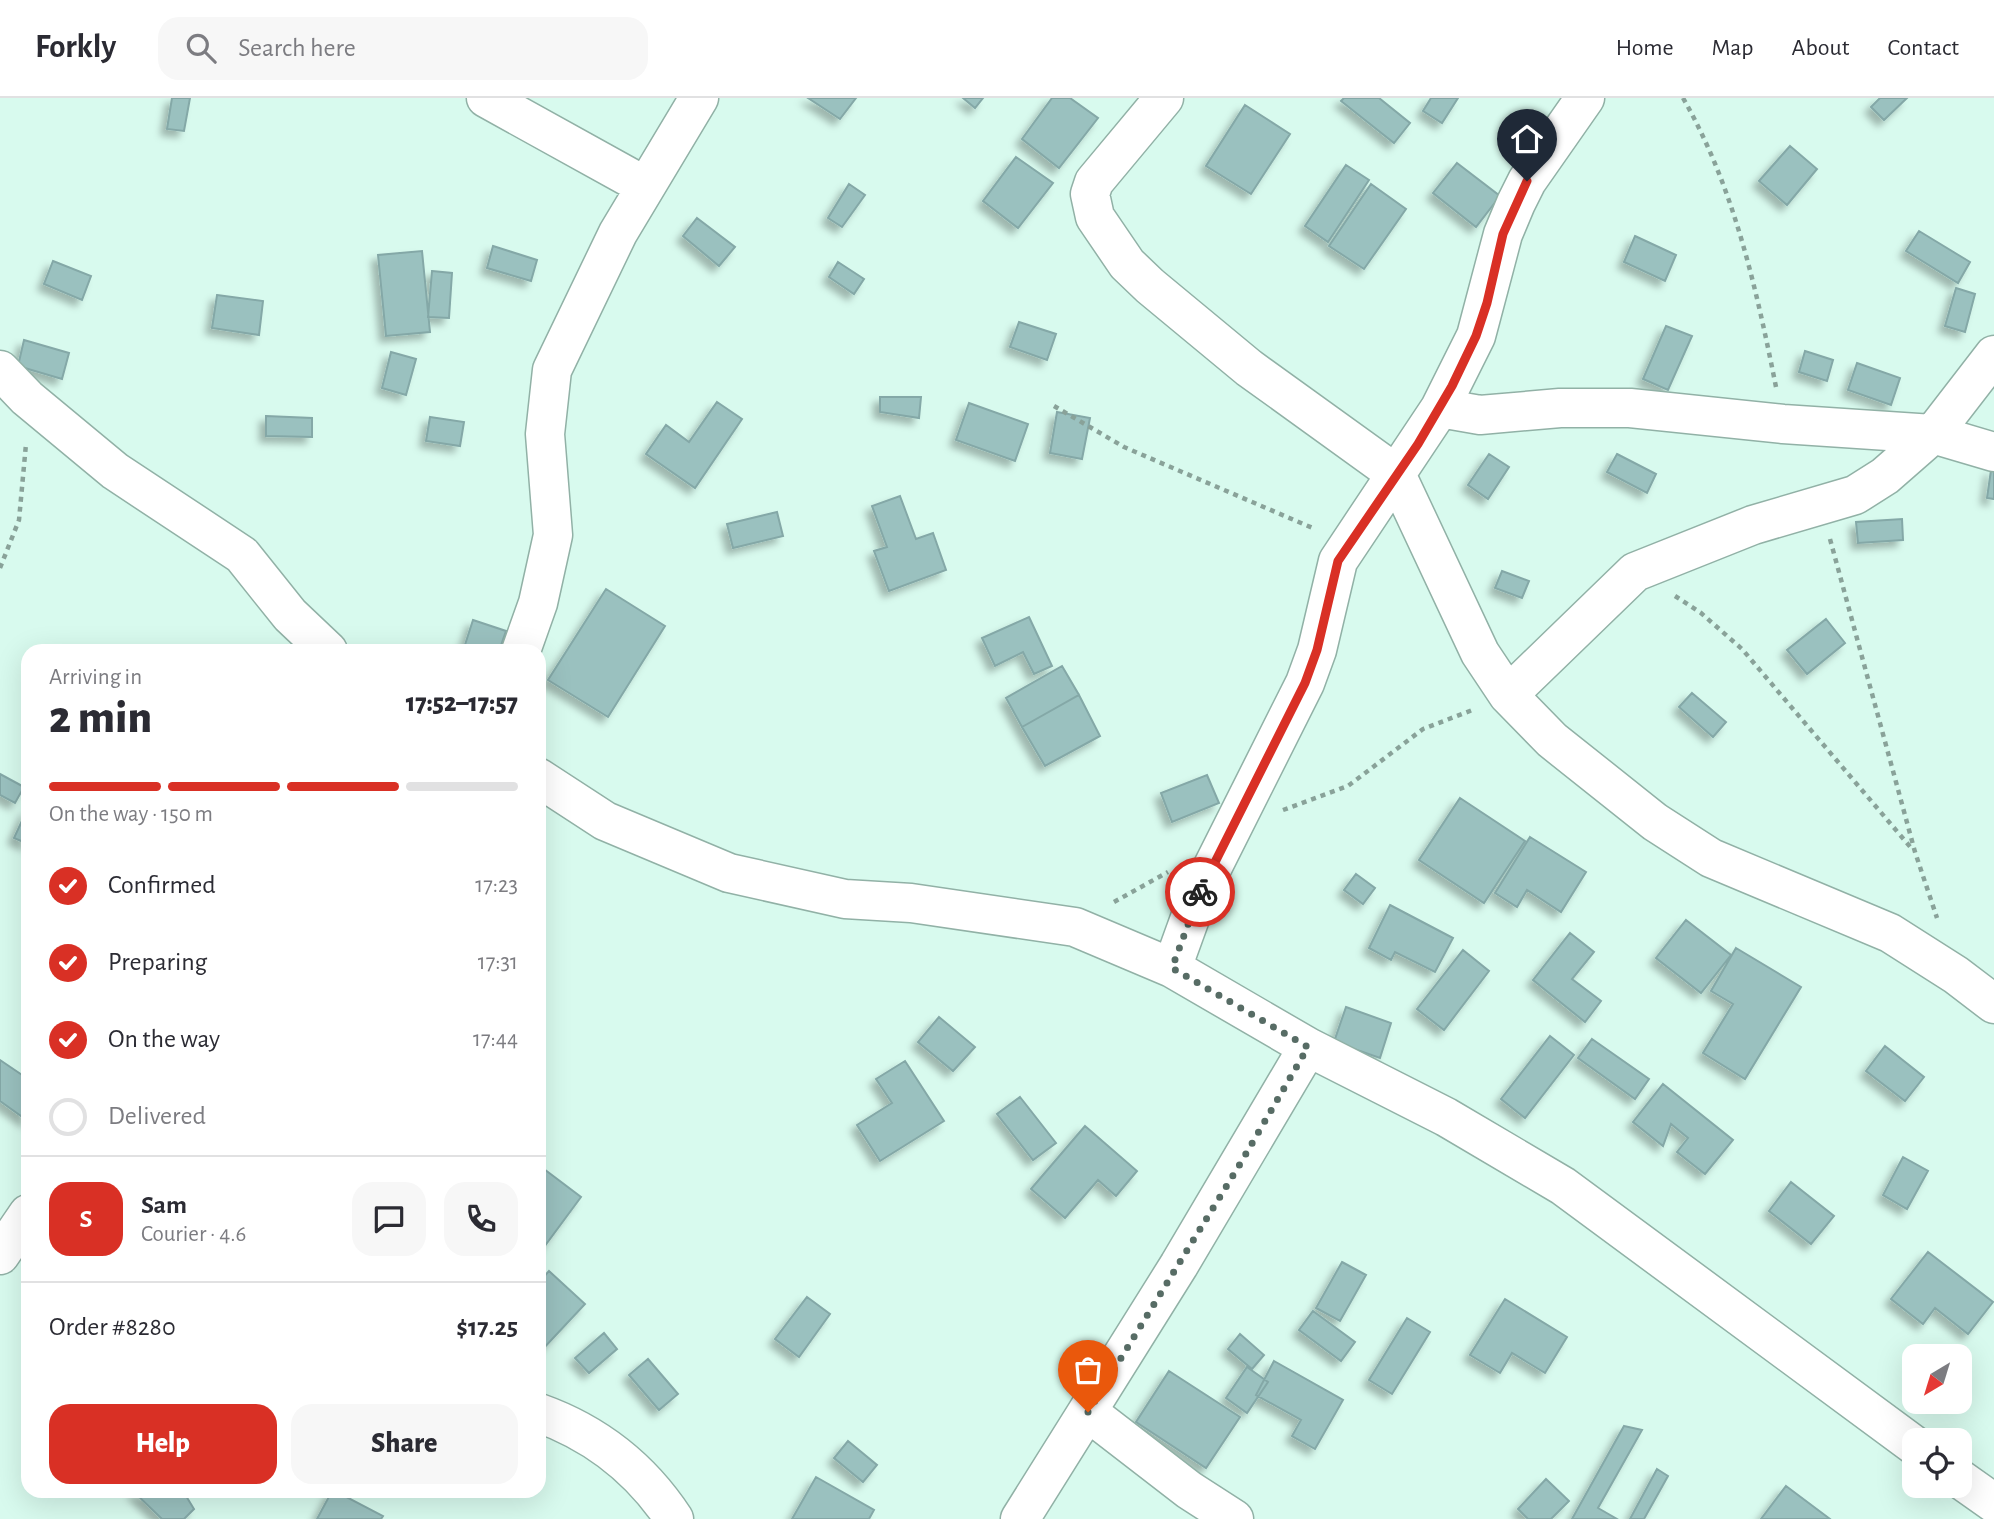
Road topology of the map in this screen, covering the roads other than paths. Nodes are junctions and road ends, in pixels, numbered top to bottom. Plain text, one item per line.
1 (486, 98) edge
2 (699, 98) edge
3 (1164, 98) edge
4 (1585, 98) edge
5 (645, 187) junction
6 (1994, 355) edge
7 (0, 370) edge
8 (1440, 408) junction
9 (1933, 434) junction
10 (1994, 452) edge
11 (1396, 474) junction
12 (321, 644) edge
13 (523, 644) edge
14 (1508, 695) junction
15 (546, 783) edge
16 (1172, 968) junction
17 (1994, 1004) edge
18 (1308, 1047) junction
19 (21, 1224) edge
20 (0, 1255) edge
21 (1088, 1412) junction
22 (546, 1416) edge
23 (1902, 1436) edge
24 (1972, 1487) edge
25 (1994, 1503) edge
26 (674, 1519) edge
27 (1020, 1519) edge
28 (1234, 1519) edge

1 - 5 street
2 - 5 street
3 - 11 street
4 - 8 street
5 - 13 street
6 - 9 street
7 - 12 street
8 - 9 street
8 - 11 street
9 - 10 street
9 - 14 street
11 - 14 street
11 - 16 street
14 - 17 street
15 - 16 street
16 - 18 street
18 - 21 street
18 - 23 street
19 - 20 street
21 - 27 street
21 - 28 street
22 - 26 street
24 - 25 street

